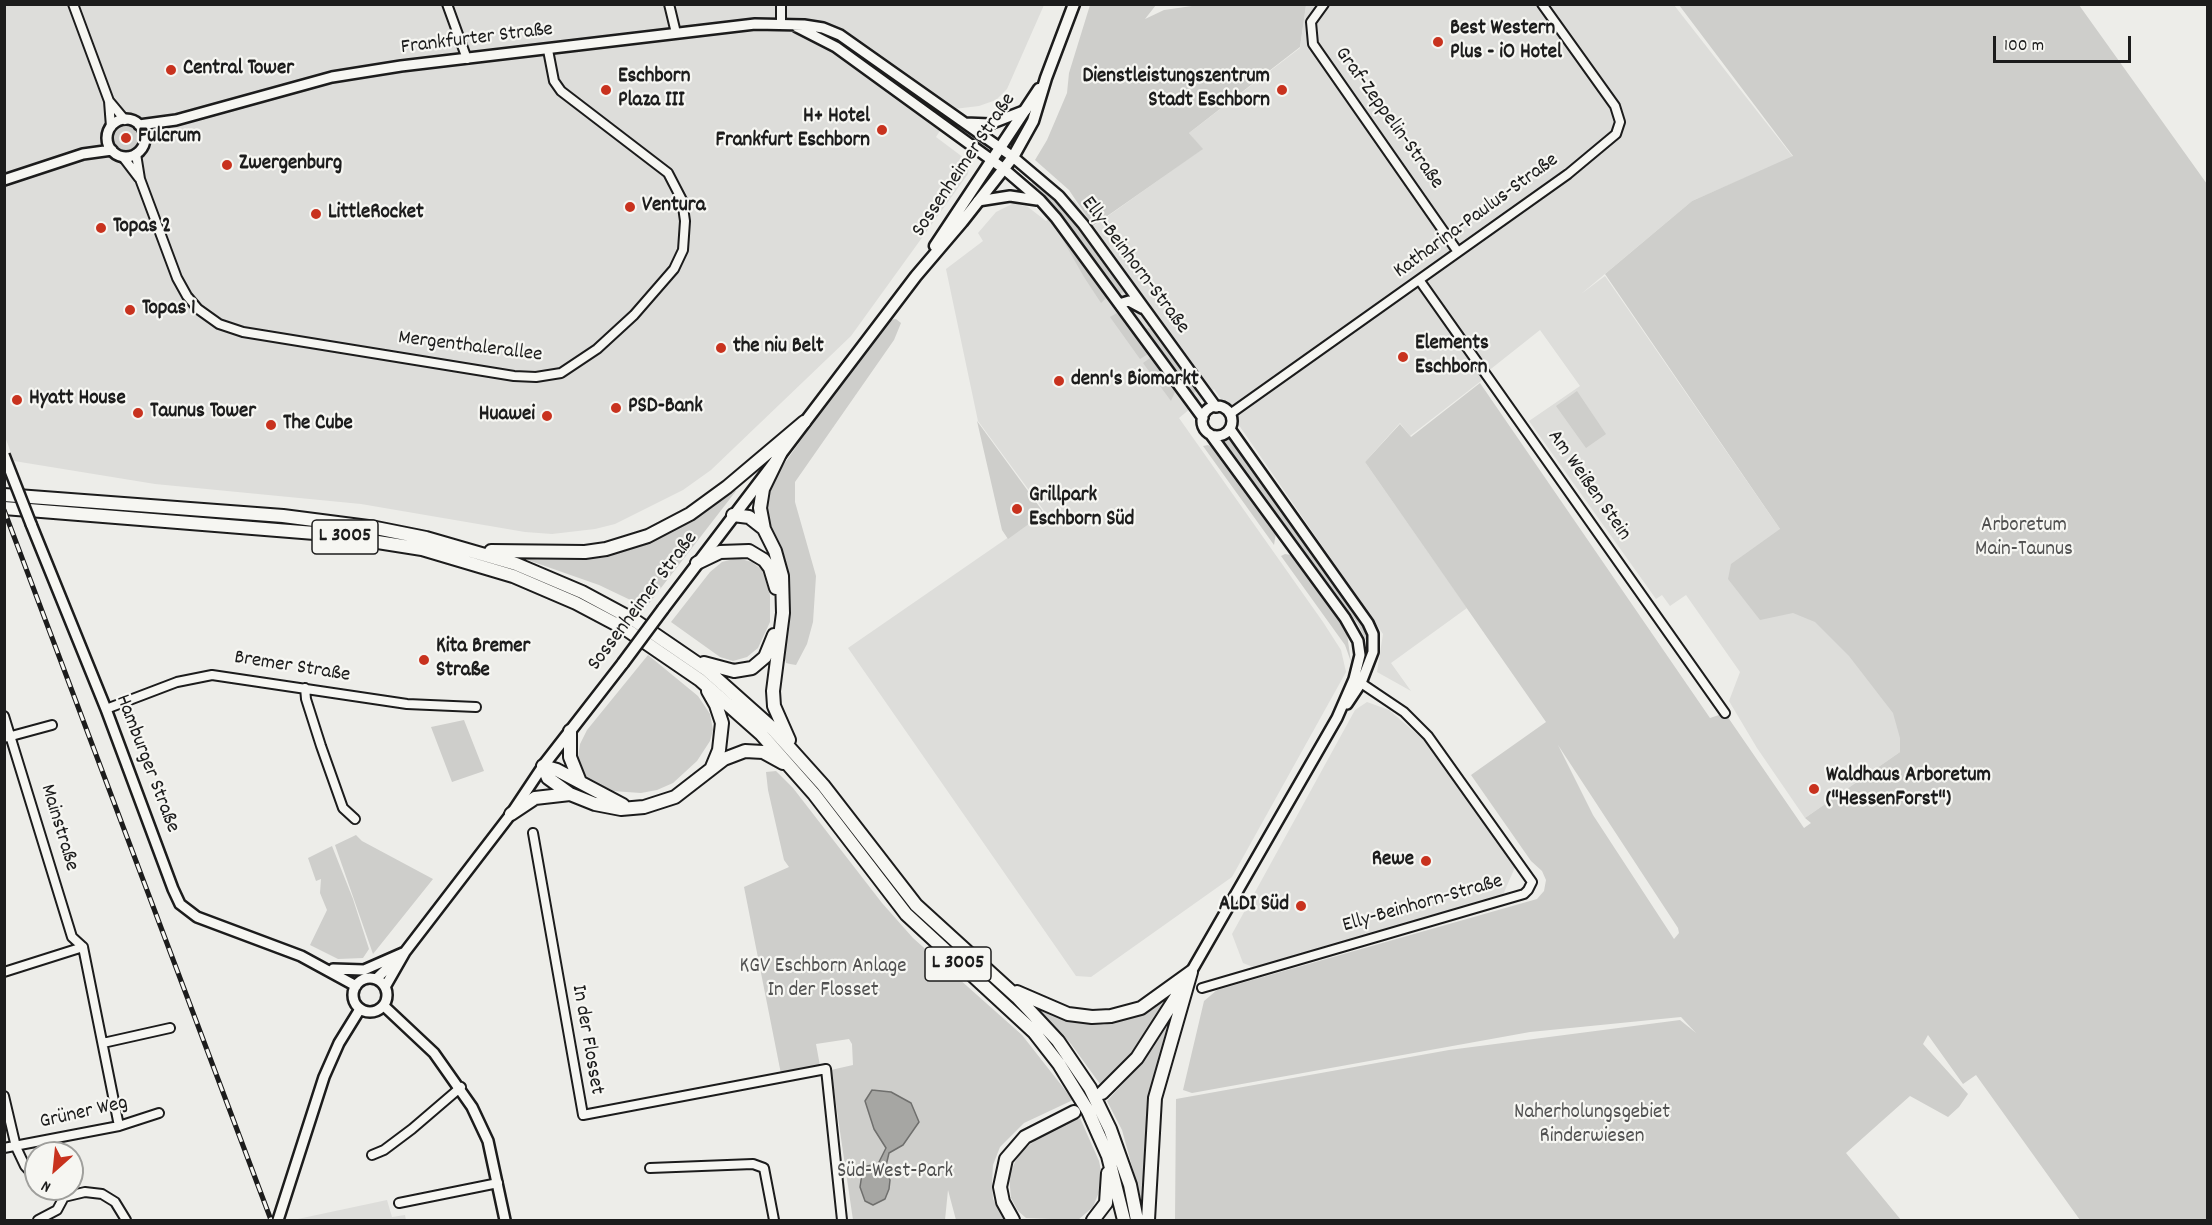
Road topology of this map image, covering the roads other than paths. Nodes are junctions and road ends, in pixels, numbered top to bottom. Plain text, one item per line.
1 (73, 4) edge
2 (447, 4) edge
3 (669, 4) edge
4 (781, 4) edge
5 (1074, 4) edge
6 (1324, 4) edge
7 (1542, 4) edge
8 (784, 24) junction
9 (676, 33) junction
10 (548, 50) junction
11 (467, 59) junction
12 (1046, 78) junction
13 (109, 101) junction
14 (1026, 110) junction
15 (125, 120) junction
16 (176, 120) junction
17 (960, 122) junction
18 (139, 124) junction
19 (111, 126) junction
20 (144, 136) junction
21 (107, 140) junction
22 (1001, 149) junction
23 (111, 150) junction
24 (83, 154) junction
25 (136, 154) junction
26 (123, 157) junction
27 (1013, 157) junction
28 (992, 161) junction
29 (1004, 169) junction
30 (140, 179) junction
31 (4, 180) edge
32 (1040, 200) junction
33 (978, 201) junction
34 (1458, 252) junction
35 (916, 276) junction
36 (1420, 281) junction
37 (1119, 304) junction
38 (1146, 311) junction
39 (1216, 406) junction
40 (1230, 414) junction
41 (1203, 418) junction
42 (804, 422) junction
43 (1230, 429) junction
44 (1211, 435) junction
45 (780, 454) junction
46 (4, 455) edge
47 (4, 495) edge
48 (4, 508) edge
49 (733, 515) junction
50 (764, 529) junction
51 (476, 550) junction
52 (697, 563) junction
53 (691, 658) junction
54 (700, 680) junction
55 (1357, 681) junction
56 (305, 688) junction
57 (476, 707) dead end
58 (106, 710) junction
59 (1725, 713) dead end
60 (4, 716) edge
61 (52, 725) dead end
62 (570, 731) junction
63 (8, 737) edge
64 (794, 749) junction
65 (543, 766) junction
66 (709, 771) junction
67 (798, 775) junction
68 (580, 782) junction
69 (570, 794) junction
70 (632, 808) junction
71 (511, 814) junction
72 (355, 819) dead end
73 (533, 833) dead end
74 (83, 947) junction
75 (405, 952) junction
76 (322, 965) junction
77 (4, 972) edge
78 (1191, 972) junction
79 (376, 979) junction
80 (1003, 985) junction
81 (356, 986) junction
82 (385, 987) junction
83 (1202, 988) dead end
84 (384, 1006) junction
85 (360, 1009) junction
86 (170, 1028) dead end
87 (103, 1043) junction
88 (461, 1087) junction
89 (1102, 1093) dead end
90 (4, 1096) edge
91 (1074, 1112) dead end
92 (159, 1113) dead end
93 (119, 1126) junction
94 (16, 1147) junction
95 (4, 1148) edge
96 (372, 1155) dead end
97 (1108, 1156) junction
98 (24, 1159) edge
99 (650, 1168) dead end
100 (498, 1183) junction
101 (84, 1192) edge
102 (62, 1201) edge
103 (399, 1203) dead end
104 (38, 1221) edge
105 (126, 1221) edge
106 (278, 1221) edge
107 (505, 1221) edge
108 (774, 1221) edge
109 (842, 1221) edge
110 (1013, 1221) edge
111 (1094, 1221) edge
112 (1124, 1221) edge
113 (1137, 1221) edge
114 (1148, 1221) edge

1 - 13 street
2 - 11 street
3 - 9 street
4 - 8 street
5 - 12 main road, Sossenheimer Straße
6 - 34 street, Graf-Zeppelin-Straße
7 - 34 street, Katharina-Paulus-Straße
8 - 9 street, Frankfurter Straße
8 - 17 street, Frankfurter Straße
8 - 28 street, Frankfurter Straße
9 - 10 street, Frankfurter Straße
10 - 11 street, Frankfurter Straße
10 - 30 street, Mergenthalerallee
11 - 16 street, Frankfurter Straße
12 - 14 main road, Sossenheimer Straße
12 - 27 main road, Sossenheimer Straße
13 - 15 street
13 - 19 street
14 - 17 street
14 - 22 main road, Sossenheimer Straße
15 - 18 street, Frankfurter Straße
15 - 19 street
16 - 18 street, Frankfurter Straße
16 - 20 street, Frankfurter Straße
17 - 22 street, Frankfurter Straße
18 - 20 street
19 - 21 street
20 - 25 street
21 - 23 street
21 - 24 street
22 - 27 street, Frankfurter Straße
22 - 28 main road, Sossenheimer Straße
23 - 24 street
23 - 26 street
24 - 31 street
25 - 26 street
25 - 30 street, Mergenthalerallee
26 - 30 street, Mergenthalerallee
27 - 29 main road, Sossenheimer Straße
27 - 38 street, Elly-Beinhorn-Straße
28 - 29 street, Frankfurter Straße
28 - 35 main road, Sossenheimer Straße
29 - 32 street, Elly-Beinhorn-Straße
29 - 33 main road, Sossenheimer Straße
32 - 33 street
32 - 37 street, Elly-Beinhorn-Straße
33 - 35 main road, Sossenheimer Straße
34 - 36 street, Katharina-Paulus-Straße
35 - 42 main road, Sossenheimer Straße
36 - 40 street, Katharina-Paulus-Straße
36 - 59 street, Am Weißen Stein
37 - 38 street
37 - 41 street, Elly-Beinhorn-Straße
38 - 39 street, Elly-Beinhorn-Straße
39 - 40 street, Elly-Beinhorn-Straße
39 - 41 street
40 - 43 street
41 - 44 street, Elly-Beinhorn-Straße
42 - 45 main road, Sossenheimer Straße
42 - 51 highway
43 - 44 street
43 - 55 street, Elly-Beinhorn-Straße
44 - 55 street, Elly-Beinhorn-Straße
45 - 49 main road, Sossenheimer Straße
45 - 50 highway
46 - 58 street, Hamburger Straße, bridge
47 - 51 highway, L 3005
48 - 54 highway, L 3005
49 - 50 highway
49 - 52 main road, Sossenheimer Straße
50 - 64 highway
51 - 53 highway, L 3005
52 - 53 highway
52 - 62 main road, Sossenheimer Straße, bridge
53 - 64 highway, L 3005
54 - 66 highway
54 - 67 highway, L 3005
55 - 78 street, Elly-Beinhorn-Straße
55 - 83 street, Elly-Beinhorn-Straße
56 - 57 street, Bremer Straße
56 - 58 street, Bremer Straße
56 - 72 street
58 - 76 street, Hamburger Straße
60 - 63 street, Mainstraße
61 - 63 street
62 - 65 main road, Sossenheimer Straße
62 - 68 highway
63 - 74 street, Mainstraße
64 - 80 highway, L 3005
65 - 68 highway
65 - 69 highway
65 - 71 street, Sossenheimer Straße
66 - 67 highway
66 - 70 highway
67 - 97 highway, L 3005
68 - 70 highway
69 - 70 highway
69 - 71 highway
71 - 75 street, Sossenheimer Straße
73 - 109 street, In der Flosset
74 - 77 street
74 - 87 street
75 - 76 street
75 - 79 street, Sossenheimer Straße
75 - 82 street, Sossenheimer Straße
76 - 81 street, Hamburger Straße
78 - 80 highway
78 - 89 highway
78 - 114 highway
79 - 81 street, Sossenheimer Straße
79 - 82 street
80 - 113 highway, L 3005
81 - 85 street
82 - 84 street, Sossenheimer Straße
84 - 85 street
84 - 88 street
85 - 106 street
86 - 87 street
87 - 93 street
88 - 96 street
88 - 100 street
90 - 94 street
91 - 110 highway
92 - 93 street, Grüner Weg
93 - 94 street, Grüner Weg
94 - 95 street, Grüner Weg
94 - 98 street
97 - 111 highway
97 - 112 highway, L 3005
99 - 108 street
100 - 103 street
100 - 107 street
101 - 105 street
102 - 104 street

